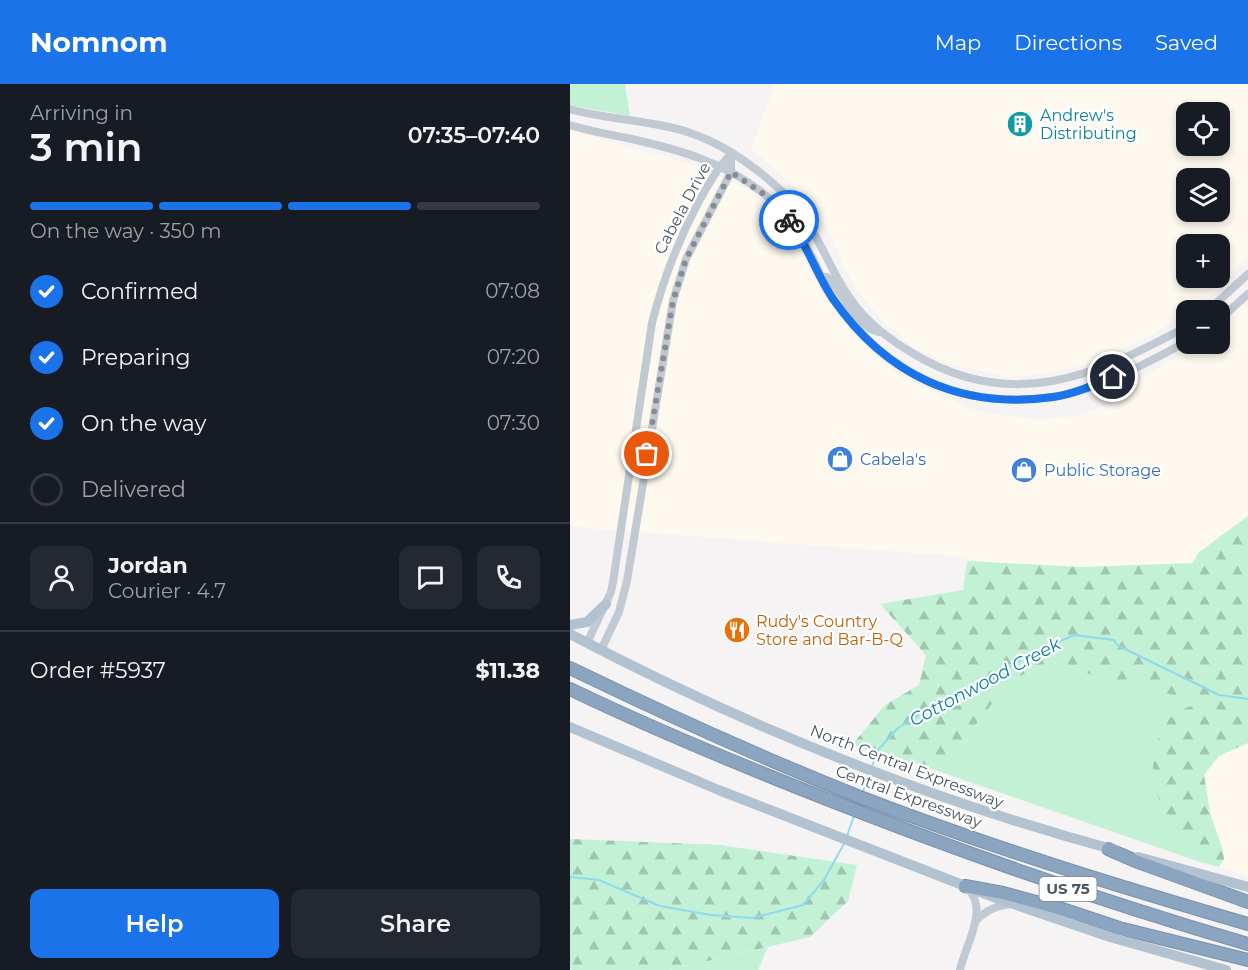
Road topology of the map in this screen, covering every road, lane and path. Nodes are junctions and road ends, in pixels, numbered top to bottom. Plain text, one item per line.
1 (570, 109) edge
2 (570, 125) edge
3 (731, 154) junction
4 (719, 166) junction
5 (731, 172) junction
6 (1248, 274) edge
7 (822, 277) junction
8 (1248, 294) edge
9 (1220, 300) edge
10 (1230, 311) edge
11 (1176, 332) edge
12 (882, 333) junction
13 (1176, 348) edge
14 (1142, 351) junction
15 (1148, 363) junction
16 (960, 376) junction
17 (955, 392) junction
18 (606, 604) junction
19 (570, 625) edge
20 (570, 634) edge
21 (587, 643) junction
22 (601, 650) junction
23 (570, 668) edge
24 (570, 689) edge
25 (570, 727) edge
26 (1108, 849) junction
27 (965, 886) junction
28 (1248, 887) edge
29 (1248, 902) edge
30 (1012, 904) junction
31 (975, 922) junction
32 (1248, 924) edge
33 (1248, 944) edge
34 (1248, 960) edge
35 (960, 970) edge
36 (1226, 970) edge

1 - 3 street
2 - 4 street
3 - 4 street, Cabela Drive
3 - 5 street, Cabela Drive
3 - 12 street
4 - 5 street
4 - 18 street, Cabela Drive
5 - 7 street
5 - 22 street, Cabela Drive
6 - 9 street
7 - 12 street
7 - 17 street
8 - 10 street
11 - 14 street
12 - 16 street
13 - 15 street
14 - 15 street
14 - 16 street
15 - 17 street
16 - 17 street
18 - 19 main road
18 - 21 street, Cabela Drive
20 - 21 main road, North Central Expressway
21 - 22 main road, North Central Expressway
22 - 26 main road, North Central Expressway
23 - 32 highway, Central Expressway / US 75
24 - 33 highway, Central Expressway / US 75
25 - 27 main road
26 - 28 main road, North Central Expressway
26 - 29 highway
27 - 30 main road
27 - 31 street
27 - 34 highway
30 - 31 street
30 - 36 main road
31 - 35 street

